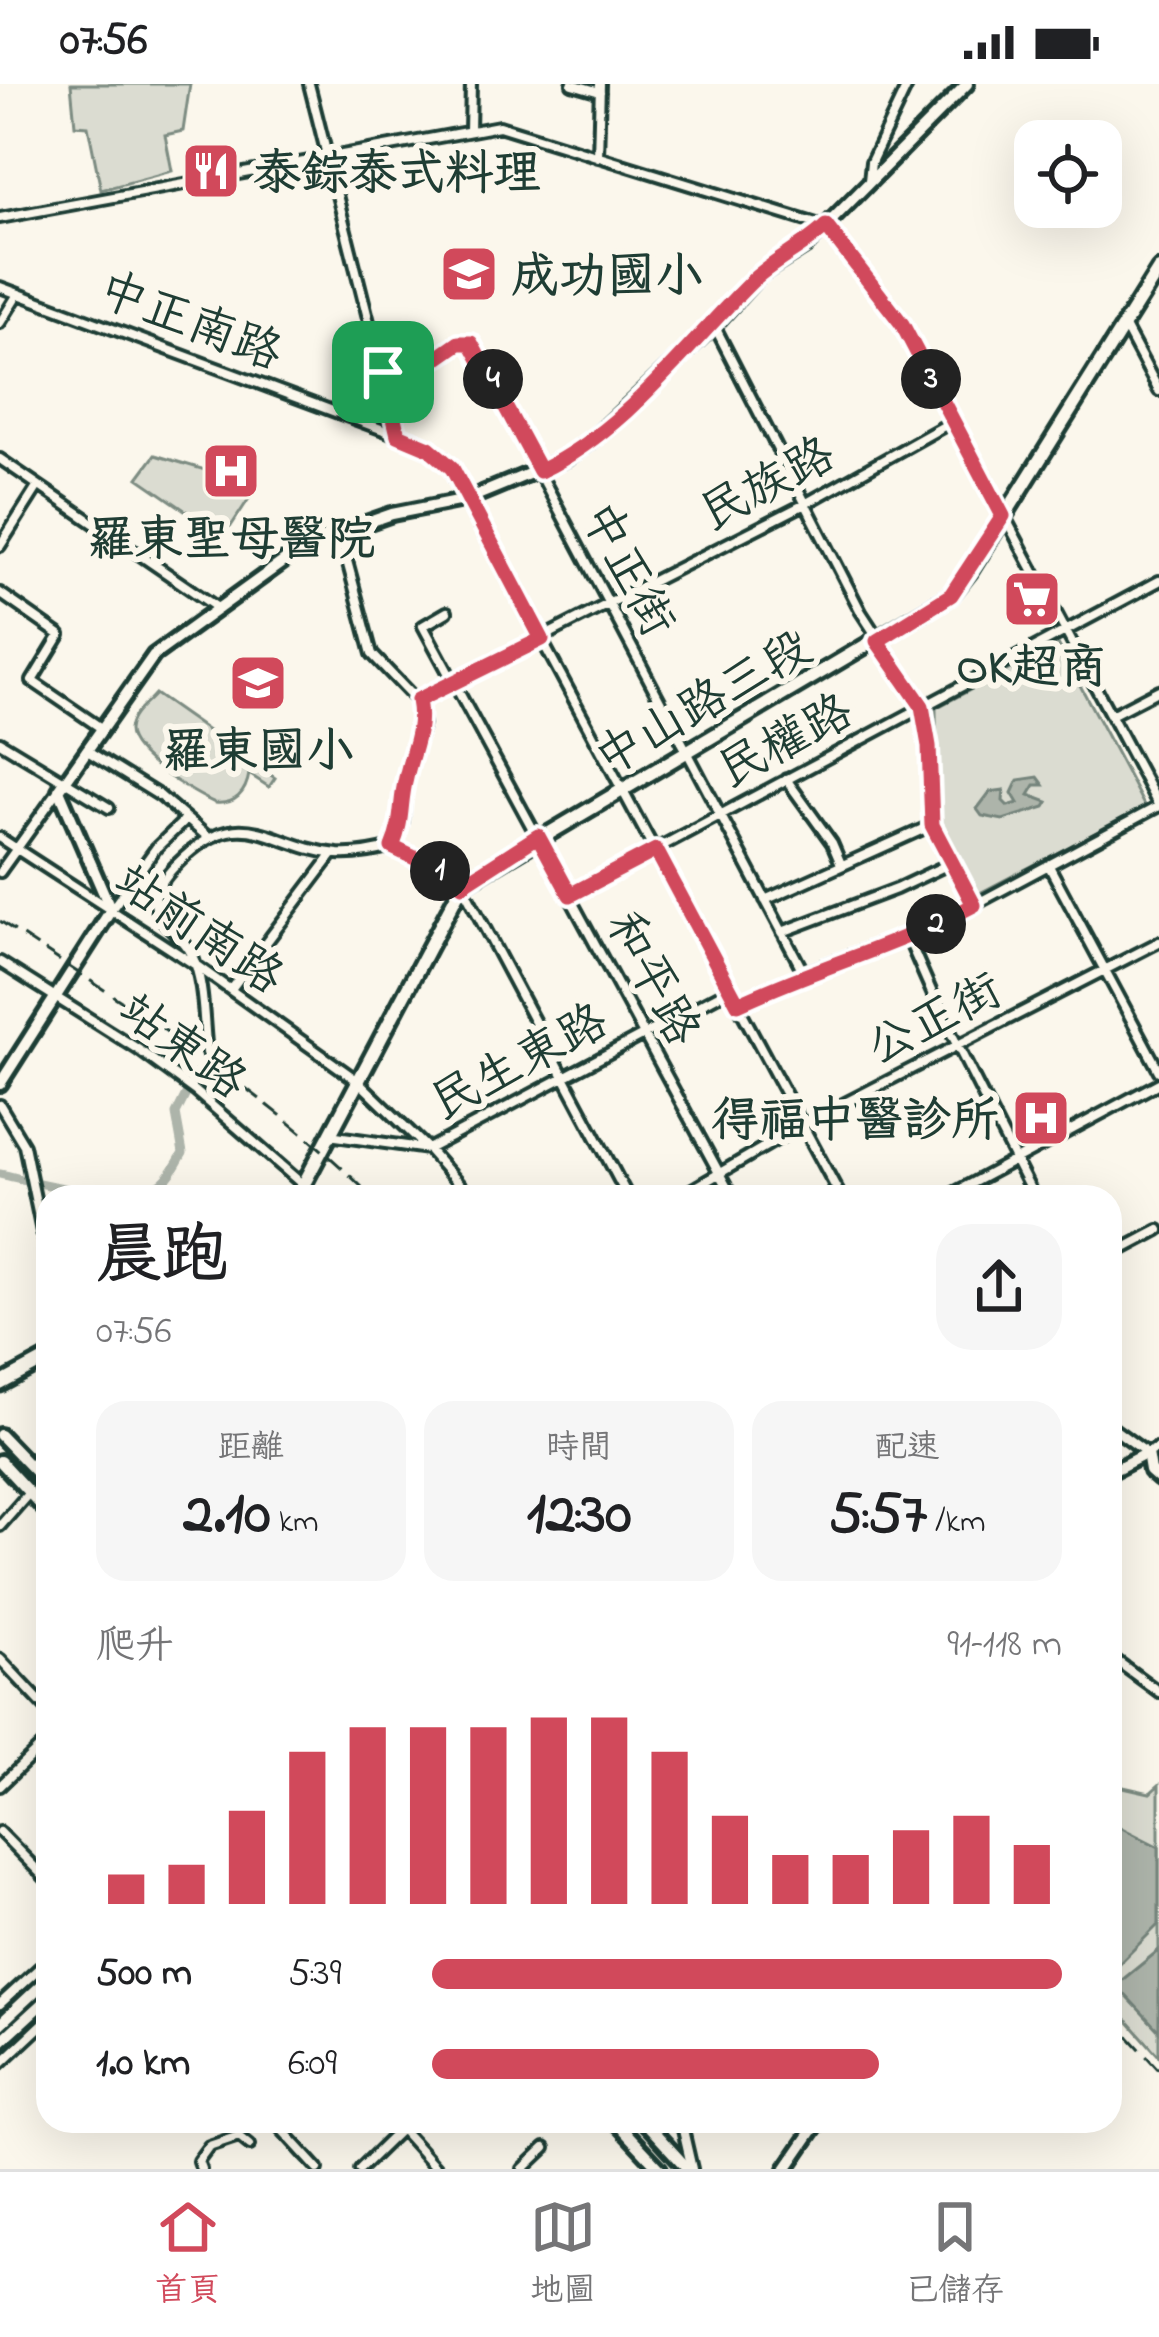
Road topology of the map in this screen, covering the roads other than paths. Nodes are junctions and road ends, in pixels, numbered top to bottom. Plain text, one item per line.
1 (309, 84) edge
2 (472, 84) edge
3 (572, 84) edge
4 (908, 84) edge
5 (967, 84) edge
6 (600, 88) edge
7 (470, 130) junction
8 (328, 156) junction
9 (598, 158) junction
10 (869, 181) junction
11 (0, 218) edge
12 (826, 226) junction
13 (1159, 269) edge
14 (0, 287) edge
15 (1145, 291) junction
16 (19, 294) junction
17 (1159, 300) edge
18 (0, 323) edge
19 (714, 325) junction
20 (1124, 325) junction
21 (383, 372) junction
22 (1159, 391) edge
23 (953, 421) junction
24 (398, 435) junction
25 (0, 459) edge
26 (540, 471) junction
27 (39, 486) junction
28 (468, 499) junction
29 (805, 504) junction
30 (1003, 516) junction
31 (339, 530) junction
32 (0, 546) edge
33 (1156, 583) edge
34 (0, 593) edge
35 (1159, 597) edge
36 (608, 604) junction
37 (219, 608) junction
38 (448, 612) dead end
39 (1065, 632) junction
40 (542, 639) junction
41 (877, 641) junction
42 (454, 681) junction
43 (1159, 690) edge
44 (418, 700) junction
45 (922, 706) junction
46 (1111, 715) junction
47 (101, 728) junction
48 (0, 742) edge
49 (86, 750) junction
50 (687, 752) junction
51 (786, 779) junction
52 (62, 785) junction
53 (624, 790) junction
54 (1159, 806) edge
55 (109, 808) dead end
56 (720, 814) junction
57 (186, 819) junction
58 (932, 825) junction
59 (538, 836) junction
60 (0, 838) edge
61 (209, 838) junction
62 (392, 847) junction
63 (15, 848) junction
64 (656, 850) junction
65 (333, 854) junction
66 (951, 863) junction
67 (841, 864) junction
68 (1049, 866) junction
69 (0, 872) edge
70 (462, 885) junction
71 (570, 895) junction
72 (766, 900) junction
73 (974, 905) junction
74 (111, 910) junction
75 (782, 932) junction
76 (908, 936) junction
77 (1159, 942) edge
78 (0, 962) edge
79 (197, 966) junction
80 (1105, 969) junction
81 (804, 973) junction
82 (231, 989) junction
83 (730, 989) junction
84 (52, 996) junction
85 (738, 1004) junction
86 (644, 1034) junction
87 (958, 1046) junction
88 (207, 1053) dead end
89 (1159, 1070) edge
90 (564, 1077) junction
91 (358, 1081) junction
92 (1159, 1083) edge
93 (0, 1084) edge
94 (0, 1105) edge
95 (802, 1125) junction
96 (329, 1135) junction
97 (428, 1149) junction
98 (1014, 1160) junction
99 (720, 1174) junction
100 (293, 1185) edge
101 (303, 1185) edge
102 (460, 1185) edge
103 (622, 1185) edge
104 (701, 1185) edge
105 (726, 1185) edge
106 (834, 1185) edge
107 (968, 1185) edge
108 (1028, 1185) edge
109 (36, 1199) edge
110 (1159, 1230) edge
111 (1122, 1250) edge
112 (36, 1364) edge
113 (0, 1384) edge
114 (1122, 1433) edge
115 (0, 1436) edge
116 (1153, 1450) edge
117 (0, 1461) edge
118 (1159, 1463) edge
119 (1122, 1466) edge
120 (36, 1472) edge
121 (1159, 1479) edge
122 (29, 1492) junction
123 (36, 1500) edge
124 (0, 1526) edge
125 (0, 1659) edge
126 (1122, 1665) edge
127 (1159, 1692) edge
128 (36, 1697) edge
129 (36, 1752) edge
130 (0, 1786) edge
131 (0, 1832) edge
132 (36, 1869) edge
133 (36, 1971) edge
134 (36, 1990) edge
135 (0, 2004) edge
136 (36, 2009) edge
137 (0, 2024) edge
138 (36, 2030) edge
139 (0, 2042) edge
140 (0, 2064) edge
141 (285, 2133) edge
142 (394, 2133) edge
143 (409, 2133) edge
144 (626, 2133) edge
145 (655, 2133) edge
146 (683, 2133) edge
147 (811, 2133) edge
148 (250, 2145) dead end
149 (545, 2148) dead end
150 (201, 2169) edge
151 (318, 2169) edge
152 (360, 2169) edge
153 (436, 2169) edge
154 (523, 2169) edge
155 (660, 2169) edge
156 (690, 2169) edge
157 (786, 2169) edge

1 - 8 street
2 - 7 street
3 - 6 street
4 - 10 street
5 - 10 street
6 - 9 street
7 - 8 street
7 - 9 street
8 - 11 street
8 - 21 street
9 - 12 street
10 - 12 street
12 - 19 street
12 - 23 street
13 - 15 main road, 中山路三段
14 - 16 street, 中正南路
15 - 17 street
15 - 20 main road, 中山路三段
16 - 18 street
16 - 24 street, 中正南路
19 - 26 street
19 - 29 street
20 - 22 street
20 - 30 main road, 中山路三段
21 - 24 street
21 - 26 street, 中正街
23 - 29 street, 民族路
23 - 30 street
24 - 28 street, 中正南路
25 - 27 street
26 - 28 street
26 - 36 street, 中正街
27 - 32 street
27 - 37 street
28 - 31 street
28 - 40 street, 中正南路
29 - 36 street, 民族路
29 - 41 street
30 - 39 street
30 - 41 main road, 中山路三段
31 - 37 street
31 - 44 street
33 - 35 street
33 - 39 street, 民權路
34 - 47 street
36 - 40 street, 民族路
36 - 50 street, 中正街
37 - 47 street
38 - 42 street, 和平路
39 - 45 street, 民權路
39 - 46 street
40 - 42 street, 民族路
40 - 53 street, 中正南路
41 - 45 street
41 - 50 main road, 中山路三段
42 - 44 street, 民族路
42 - 59 street, 和平路
43 - 46 street
44 - 62 street
45 - 51 street, 民權路
45 - 58 street
46 - 54 street
47 - 49 street
48 - 52 street
49 - 52 street
49 - 57 street
50 - 53 main road, 中山路三段
50 - 56 street, 中正街
51 - 56 street, 民權路
51 - 67 street
52 - 55 street
52 - 63 street
52 - 74 street
53 - 59 main road, 中山路三段
53 - 64 street, 中正南路
54 - 68 street
56 - 64 street, 民權路
56 - 72 street, 中正街
57 - 61 street
57 - 74 street
58 - 66 street
58 - 67 street
59 - 70 main road, 中山路三段
59 - 71 street, 和平路
60 - 63 street, 站前南路
61 - 65 street
61 - 79 street
62 - 65 street
62 - 70 street
63 - 69 street
63 - 74 street, 站前南路
64 - 71 street, 民權路
64 - 83 street, 中正南路
65 - 82 street
66 - 73 street
66 - 75 street
67 - 72 street
68 - 73 street
68 - 80 street
70 - 90 street
70 - 91 main road, 中山路三段
71 - 86 street, 和平路
72 - 75 street, 中正街
73 - 76 street
74 - 79 street, 站前南路
74 - 84 street
75 - 81 street, 中正街
76 - 81 street
76 - 87 street
77 - 80 street, 公正街
78 - 84 street, 站東路
79 - 82 street, 站前南路
79 - 88 street
80 - 87 street, 公正街
80 - 89 street
81 - 85 street
82 - 91 street, 站前南路
83 - 85 street, 中正南路
83 - 86 street, 民生東路
84 - 93 street
84 - 100 street, 站東路
85 - 95 street, 中正南路
86 - 90 street, 民生東路
86 - 99 street, 和平路
87 - 95 street, 公正街
87 - 98 street
90 - 97 street, 民生東路
90 - 103 street
91 - 96 main road, 中山路三段
91 - 97 street, 站前南路
92 - 98 street
94 - 109 street
95 - 99 street, 公正街
95 - 106 street, 中正南路
96 - 97 street, 民生東路
96 - 101 main road, 中山路三段
97 - 102 street, 站前南路
98 - 107 street
98 - 108 street
99 - 104 street, 公正街
99 - 105 street, 和平路
110 - 111 street
112 - 113 main road
114 - 116 street
115 - 120 street
116 - 118 street
116 - 119 street
116 - 121 street
117 - 122 street
122 - 123 street
122 - 124 street
125 - 128 street
126 - 127 street
129 - 130 street
131 - 132 street
133 - 135 street
134 - 137 street
136 - 139 street
138 - 140 street
141 - 151 street
142 - 152 street
143 - 153 street
144 - 155 street
145 - 156 street
146 - 156 street
147 - 157 street
148 - 150 street
149 - 154 street

